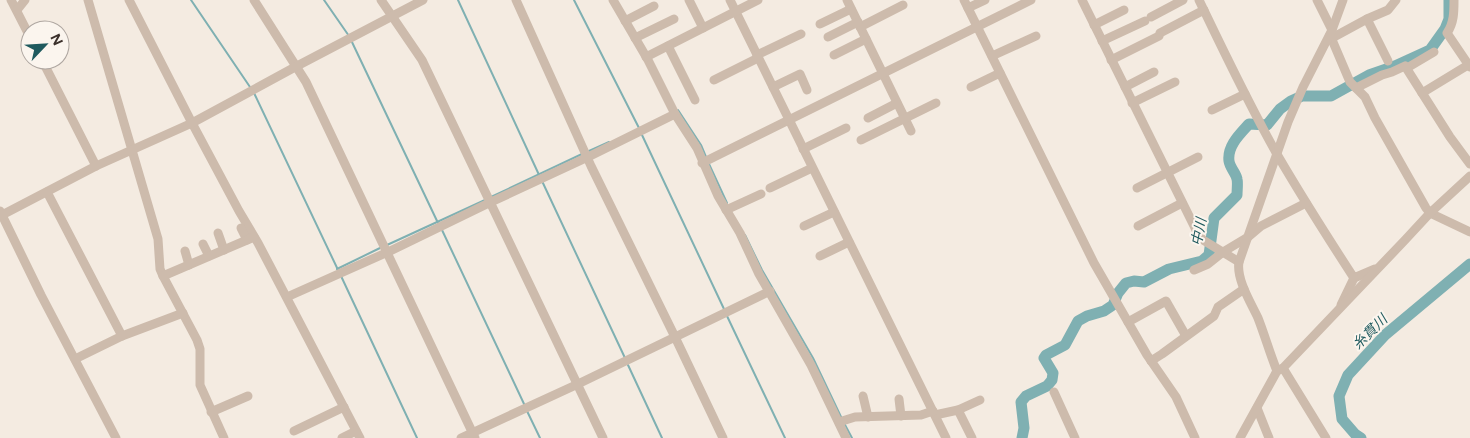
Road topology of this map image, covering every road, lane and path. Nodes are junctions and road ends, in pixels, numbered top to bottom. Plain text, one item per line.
1 (11, 0) edge
2 (25, 0) edge
3 (88, 0) edge
4 (129, 0) edge
5 (254, 0) edge
6 (381, 0) edge
7 (423, 0) edge
8 (516, 0) edge
9 (613, 0) edge
10 (689, 0) edge
11 (730, 0) edge
12 (758, 0) edge
13 (847, 0) edge
14 (985, 0) edge
15 (1031, 0) edge
16 (1082, 0) edge
17 (1183, 0) edge
18 (1198, 0) edge
19 (1318, 0) edge
20 (1343, 0) edge
21 (1396, 0) edge
22 (1454, 0) edge
23 (966, 4) edge
24 (903, 5) dead end
25 (654, 6) dead end
26 (851, 9) junction
27 (16, 10) junction
28 (1124, 10) dead end
29 (1204, 10) junction
30 (736, 11) junction
31 (392, 16) junction
32 (674, 19) dead end
33 (1367, 19) junction
34 (21, 20) edge
35 (625, 21) junction
36 (820, 24) dead end
37 (859, 25) junction
38 (1094, 25) junction
39 (978, 27) junction
40 (703, 28) junction
41 (801, 34) dead end
42 (1331, 34) junction
43 (1036, 36) dead end
44 (635, 38) junction
45 (828, 38) dead end
46 (866, 39) junction
47 (1102, 41) junction
48 (668, 46) junction
49 (1434, 52) dead end
50 (834, 55) dead end
51 (992, 56) junction
52 (646, 57) junction
53 (758, 57) junction
54 (1112, 60) junction
55 (1388, 61) dead end
56 (296, 66) junction
57 (1469, 66) edge
58 (1407, 68) junction
59 (47, 70) edge
60 (1154, 72) dead end
61 (883, 73) junction
62 (1000, 73) junction
63 (714, 80) dead end
64 (1176, 82) dead end
65 (1354, 86) junction
66 (773, 87) junction
67 (971, 87) dead end
68 (1125, 87) junction
69 (807, 90) dead end
70 (1422, 93) junction
71 (1245, 94) junction
72 (695, 100) dead end
73 (897, 103) junction
74 (936, 103) dead end
75 (1132, 103) junction
76 (1212, 110) dead end
77 (674, 114) junction
78 (868, 118) dead end
79 (905, 118) junction
80 (789, 120) junction
81 (192, 123) junction
82 (846, 128) dead end
83 (911, 131) dead end
84 (861, 140) dead end
85 (803, 149) junction
86 (132, 150) junction
87 (1277, 153) junction
88 (588, 157) junction
89 (1198, 157) dead end
90 (702, 163) junction
91 (1470, 164) edge
92 (96, 166) junction
93 (812, 168) junction
94 (1167, 173) junction
95 (1470, 176) edge
96 (770, 188) dead end
97 (1137, 188) dead end
98 (48, 192) junction
99 (761, 194) dead end
100 (491, 202) junction
101 (1182, 203) junction
102 (1306, 203) junction
103 (726, 210) junction
104 (834, 212) junction
105 (1, 213) edge
106 (1430, 213) junction
107 (804, 226) dead end
108 (1138, 226) dead end
109 (241, 228) dead end
110 (1470, 232) edge
111 (218, 233) dead end
112 (1248, 237) junction
113 (251, 238) junction
114 (849, 242) junction
115 (203, 244) dead end
116 (224, 250) junction
117 (185, 251) dead end
118 (388, 252) junction
119 (1223, 252) junction
120 (209, 256) junction
121 (820, 256) dead end
122 (1240, 262) junction
123 (189, 265) junction
124 (1378, 268) junction
125 (1194, 270) dead end
126 (163, 276) junction
127 (1354, 278) junction
128 (1244, 289) junction
129 (770, 291) junction
130 (287, 297) junction
131 (1338, 311) junction
132 (183, 313) junction
133 (1128, 322) junction
134 (122, 336) junction
135 (1186, 336) junction
136 (675, 337) junction
137 (75, 360) junction
138 (1151, 361) junction
139 (1280, 370) junction
140 (578, 384) junction
141 (1054, 392) dead end
142 (248, 396) dead end
143 (863, 396) dead end
144 (899, 400) dead end
145 (980, 400) dead end
146 (344, 407) junction
147 (1257, 408) junction
148 (958, 410) junction
149 (212, 412) junction
150 (934, 413) junction
151 (901, 416) junction
152 (868, 417) junction
153 (842, 421) junction
154 (294, 431) dead end
155 (358, 435) edge
156 (474, 435) edge
157 (116, 438) edge
158 (224, 438) edge
159 (342, 438) edge
160 (461, 438) edge
161 (603, 438) edge
162 (723, 438) edge
163 (846, 438) edge
164 (946, 438) edge
165 (972, 438) edge
166 (1075, 438) edge
167 (1195, 438) edge
168 (1240, 438) edge
169 (1269, 438) edge
170 (1326, 438) edge

1 - 27 street
2 - 27 street
3 - 86 street
4 - 81 street
5 - 56 street
6 - 31 street
7 - 31 street
8 - 88 street
9 - 35 street
10 - 40 street
11 - 30 street
12 - 30 street
13 - 26 street
14 - 23 street
15 - 39 street
16 - 38 street
17 - 47 street
18 - 29 street
19 - 42 street
20 - 42 street
21 - 33 street
22 - 57 street
23 - 39 street
24 - 37 street
25 - 35 street
26 - 36 street
26 - 37 street
27 - 34 street
28 - 38 street
29 - 54 street
29 - 71 street
30 - 40 street
30 - 53 street
31 - 56 street
31 - 100 street
32 - 44 street
33 - 42 street
33 - 55 street
35 - 44 street
37 - 45 street
37 - 46 street
38 - 47 street
39 - 51 street
39 - 61 street
40 - 48 street
41 - 53 street
42 - 65 street
42 - 87 street
43 - 51 street
44 - 52 street
46 - 50 street
46 - 61 street
47 - 54 street
48 - 52 street
48 - 72 street
49 - 58 street
51 - 62 street
52 - 77 street
53 - 63 street
53 - 66 street
54 - 68 street
56 - 81 street
56 - 118 street
57 - 70 street
58 - 65 street
58 - 70 street
59 - 92 street
60 - 68 street
61 - 73 street
61 - 80 street
62 - 67 street
62 - 133 street
64 - 75 street
65 - 106 street
66 - 69 street
66 - 80 street
68 - 75 street
70 - 91 street
71 - 76 street
71 - 87 street
73 - 78 street
73 - 79 street
74 - 79 street
75 - 94 street
77 - 88 street
77 - 90 street
79 - 83 street
79 - 84 street
80 - 85 street
80 - 90 street
81 - 86 street
81 - 113 street
82 - 85 street
85 - 93 street
86 - 92 street
86 - 126 street
87 - 102 street
87 - 112 street
88 - 100 street
88 - 136 street
89 - 94 street
90 - 103 street
92 - 98 street
93 - 96 street
93 - 104 street
94 - 97 street
94 - 101 street
95 - 106 street
98 - 105 street
98 - 134 street
99 - 103 street
100 - 118 street
100 - 140 street
101 - 108 street
101 - 119 street
102 - 112 street
102 - 127 street
103 - 129 street
104 - 107 street
104 - 114 street
105 - 137 street
106 - 110 street
106 - 124 street
109 - 113 street
111 - 116 street
112 - 119 street
112 - 122 street
113 - 116 street
113 - 130 street
114 - 121 street
114 - 150 street
115 - 120 street
116 - 120 street
117 - 123 street
118 - 130 street
118 - 156 street
119 - 122 street
119 - 125 street
120 - 123 street
122 - 128 street
123 - 126 street
124 - 127 street
124 - 131 street
126 - 132 street
127 - 131 street
128 - 135 street
128 - 139 street
129 - 136 street
129 - 153 street
130 - 146 street
131 - 139 street
132 - 134 street
132 - 149 street
133 - 135 street
133 - 138 street
134 - 137 street
135 - 138 street
136 - 140 street
136 - 162 street
137 - 157 street
138 - 167 street
139 - 147 street
139 - 170 street
140 - 156 street
140 - 161 street
141 - 166 street
142 - 149 street
143 - 152 street
144 - 151 street
145 - 148 street
146 - 154 street
146 - 155 street
147 - 168 street
147 - 169 street
148 - 150 street
148 - 165 street
149 - 158 street
150 - 151 street
150 - 164 street
151 - 152 street
152 - 153 street
153 - 163 street
155 - 159 street
156 - 160 street

